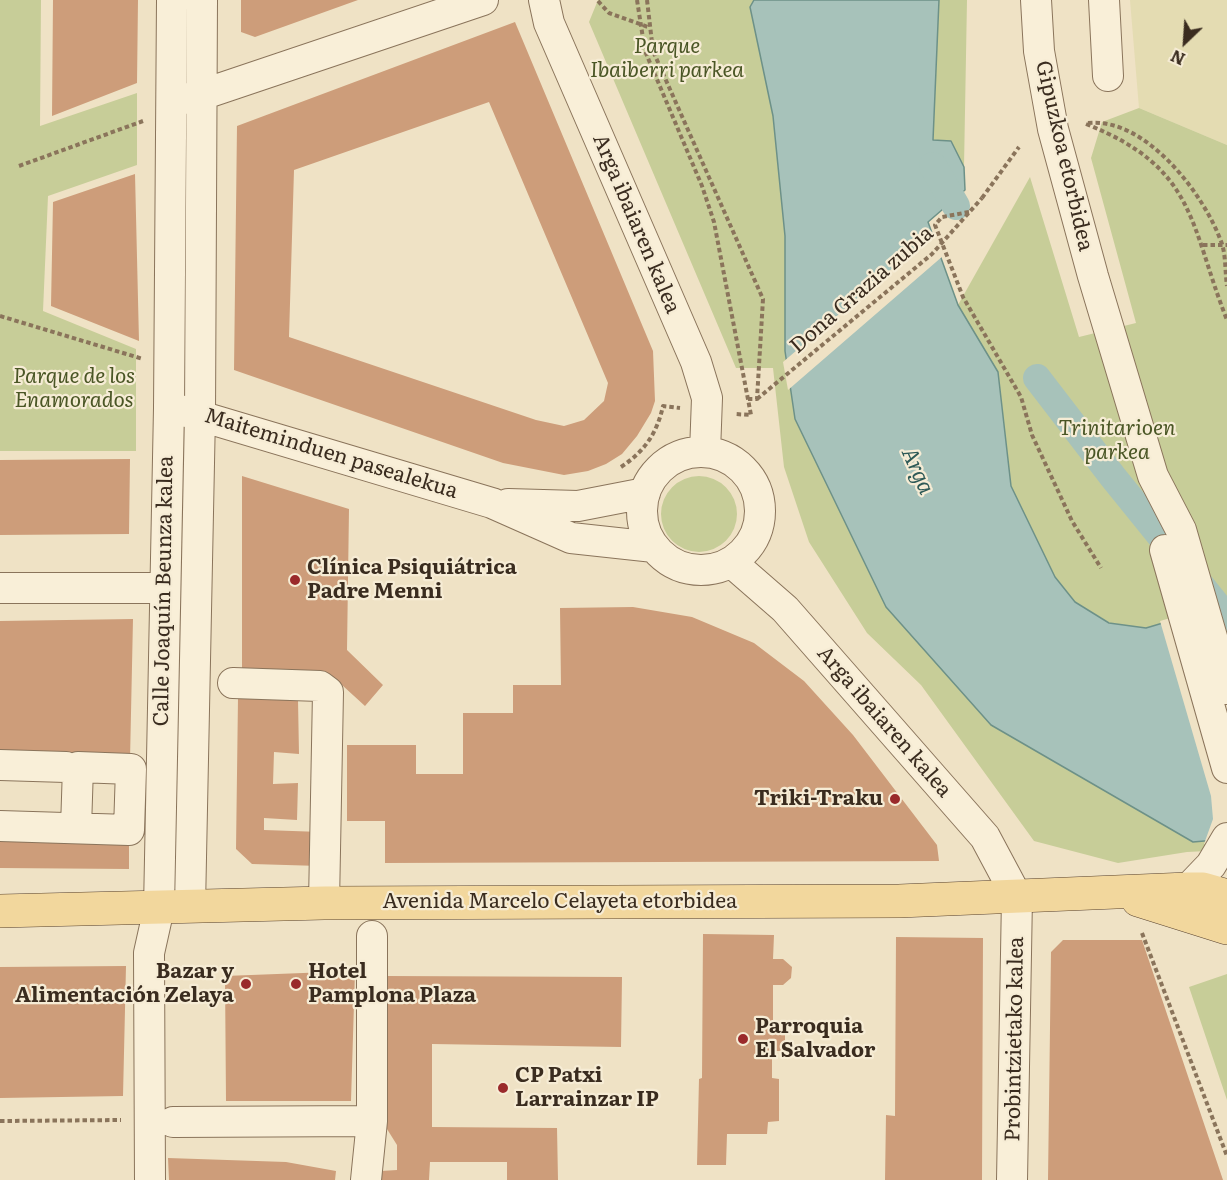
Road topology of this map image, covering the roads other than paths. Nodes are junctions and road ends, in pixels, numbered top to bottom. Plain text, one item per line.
1 (172, 0) edge
2 (202, 0) edge
3 (483, 0) edge
4 (544, 0) edge
5 (1036, 0) edge
6 (1104, 0) edge
7 (1108, 76) dead end
8 (174, 105) junction
9 (169, 408) junction
10 (200, 414) junction
11 (705, 452) junction
12 (1154, 476) junction
13 (645, 493) junction
14 (492, 503) junction
15 (654, 547) junction
16 (730, 562) junction
17 (0, 588) edge
18 (163, 588) junction
19 (233, 683) dead end
20 (1227, 689) edge
21 (0, 765) edge
22 (66, 767) dead end
23 (1227, 768) edge
24 (0, 826) edge
25 (76, 828) dead end
26 (1227, 838) edge
27 (1188, 889) junction
28 (1119, 894) junction
29 (1227, 896) edge
30 (1017, 897) junction
31 (324, 903) junction
32 (175, 907) junction
33 (0, 911) edge
34 (1227, 928) edge
35 (372, 936) dead end
36 (372, 1121) junction
37 (173, 1122) dead end
38 (150, 1180) edge
39 (366, 1180) edge
40 (1012, 1180) edge

1 - 8 street, Calle Joaquín Beunza kalea
2 - 8 street, Calle Joaquín Beunza kalea
3 - 8 street
4 - 11 street, Arga ibaiaren kalea
5 - 12 street, Gipuzkoa etorbidea
6 - 7 street
8 - 9 street, Calle Joaquín Beunza kalea
8 - 10 street, Calle Joaquín Beunza kalea
9 - 10 street, Maiteminduen pasealekua
9 - 18 street, Calle Joaquín Beunza kalea
10 - 14 street, Maiteminduen pasealekua
10 - 32 street, Calle Joaquín Beunza kalea
11 - 13 street
11 - 16 street
12 - 20 street
12 - 23 street
13 - 14 street, Maiteminduen pasealekua
13 - 15 street
14 - 15 street, Maiteminduen pasealekua
15 - 16 street
16 - 30 street, Arga ibaiaren kalea
17 - 18 street
18 - 32 street, Calle Joaquín Beunza kalea
19 - 31 street
21 - 22 street
24 - 25 street
26 - 27 street
27 - 28 main road, Avenida Marcelo Celayeta etorbidea
27 - 29 main road, Avenida Marcelo Celayeta etorbidea
28 - 30 main road, Avenida Marcelo Celayeta etorbidea
28 - 34 main road, Avenida Marcelo Celayeta etorbidea
30 - 31 main road, Avenida Marcelo Celayeta etorbidea
30 - 40 street, Probintzietako kalea
31 - 32 main road, Avenida Marcelo Celayeta etorbidea
32 - 33 main road, Avenida Marcelo Celayeta etorbidea
32 - 38 street, Calle Joaquín Beunza kalea
35 - 36 street
36 - 37 street
36 - 39 street

